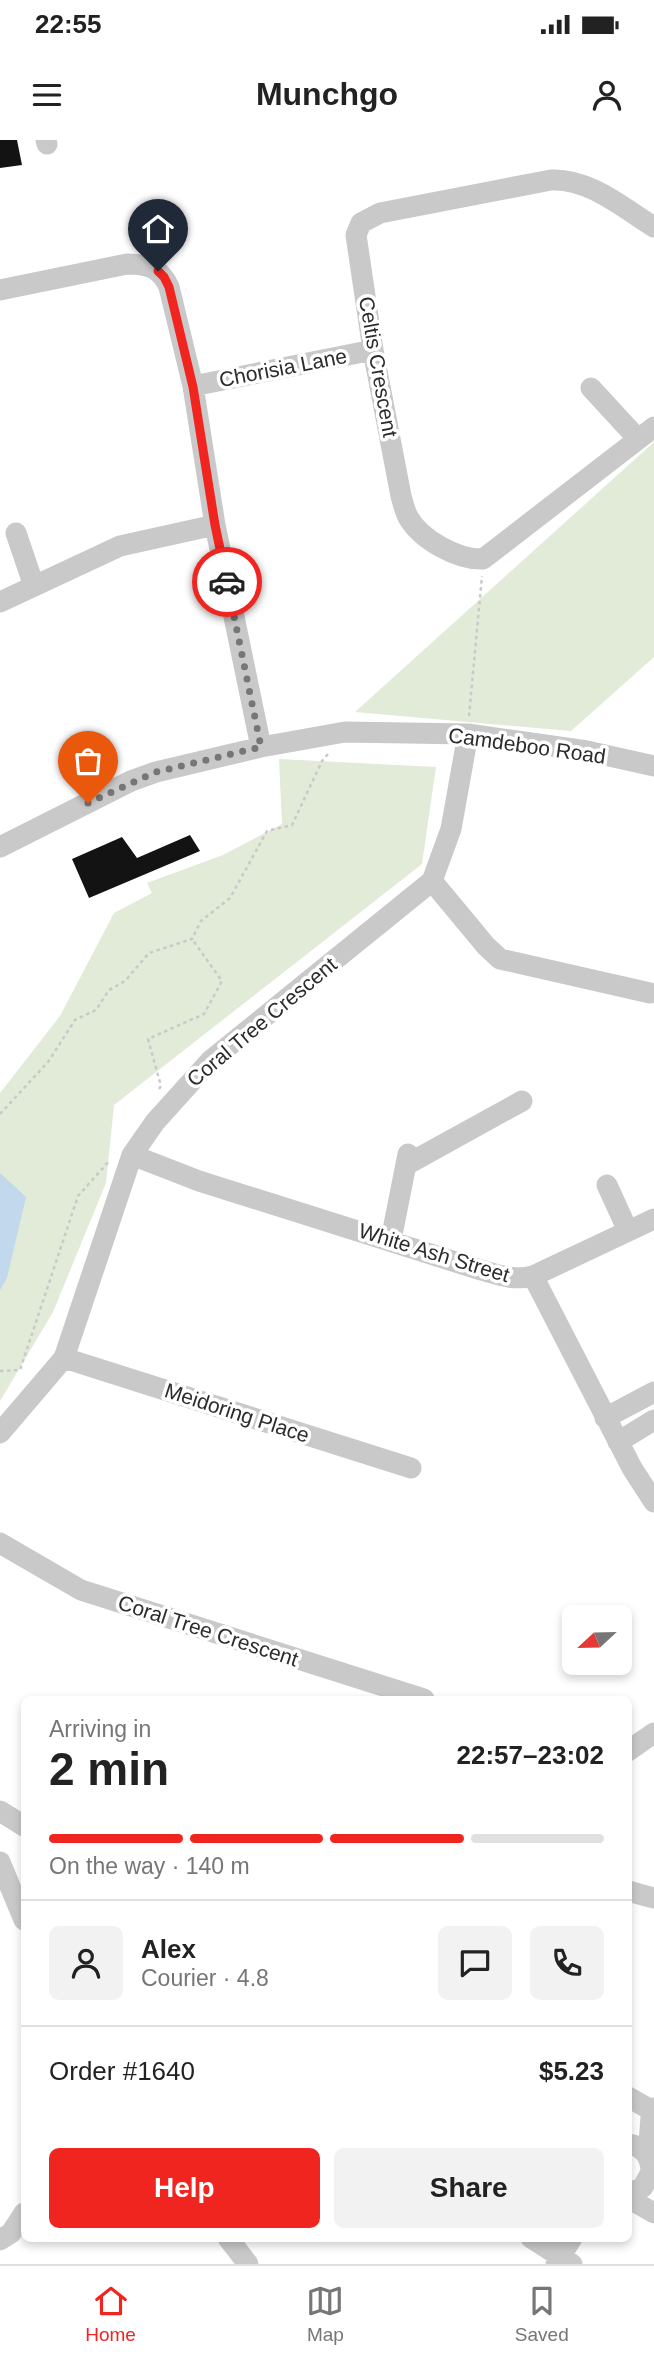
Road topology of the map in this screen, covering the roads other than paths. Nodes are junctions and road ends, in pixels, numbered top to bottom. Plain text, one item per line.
1 (654, 227) edge
2 (0, 290) edge
3 (373, 350) junction
4 (193, 387) junction
5 (591, 388) dead end
6 (646, 433) edge
7 (215, 525) junction
8 (16, 533) dead end
9 (34, 586) junction
10 (0, 602) edge
11 (468, 734) junction
12 (261, 747) junction
13 (654, 766) edge
14 (0, 847) edge
15 (432, 881) junction
16 (650, 993) dead end
17 (522, 1101) dead end
18 (132, 1155) junction
19 (607, 1185) dead end
20 (654, 1219) edge
21 (628, 1231) junction
22 (391, 1240) junction
23 (533, 1276) junction
24 (64, 1358) junction
25 (654, 1392) edge
26 (605, 1418) junction
27 (654, 1420) edge
28 (0, 1433) edge
29 (618, 1442) junction
30 (411, 1468) dead end
31 (654, 1502) edge
32 (0, 1544) edge
33 (415, 1696) edge
34 (654, 1733) edge
35 (632, 1748) edge
36 (0, 1811) edge
37 (21, 1824) edge
38 (0, 1862) edge
39 (21, 1913) edge
40 (632, 2099) edge
41 (653, 2112) edge
42 (632, 2132) edge
43 (632, 2145) edge
44 (651, 2172) edge
45 (632, 2194) edge
46 (632, 2199) edge
47 (654, 2213) edge
48 (21, 2218) edge
49 (0, 2240) edge
50 (231, 2242) edge
51 (536, 2242) edge
52 (570, 2242) edge
53 (563, 2262) edge
54 (248, 2264) edge

1 - 3 street, Celtis Crescent
2 - 4 street
3 - 4 street, Chorisia Lane
3 - 6 street, Celtis Crescent
4 - 7 street
5 - 6 street
7 - 9 street
7 - 12 street
8 - 9 street
9 - 10 street
11 - 12 street, Camdeboo Road
11 - 13 street, Camdeboo Road
11 - 15 street
12 - 14 street, Camdeboo Road
15 - 16 street
15 - 18 street, Coral Tree Crescent
17 - 22 street
18 - 22 street, White Ash Street
18 - 24 street, Coral Tree Crescent
19 - 21 street
20 - 21 street
21 - 23 street
22 - 23 street, White Ash Street
23 - 26 street, White Ash Street
24 - 28 street, Coral Tree Crescent
24 - 30 street, Meidoring Place
25 - 26 street
26 - 29 street, White Ash Street
27 - 29 street
29 - 31 street, White Ash Street
32 - 33 street, Coral Tree Crescent
34 - 35 street
36 - 37 street
38 - 39 street
40 - 41 street
41 - 42 street
41 - 44 street
43 - 44 street
44 - 45 street
46 - 47 street
48 - 49 street
50 - 54 street
51 - 53 street
52 - 53 street

